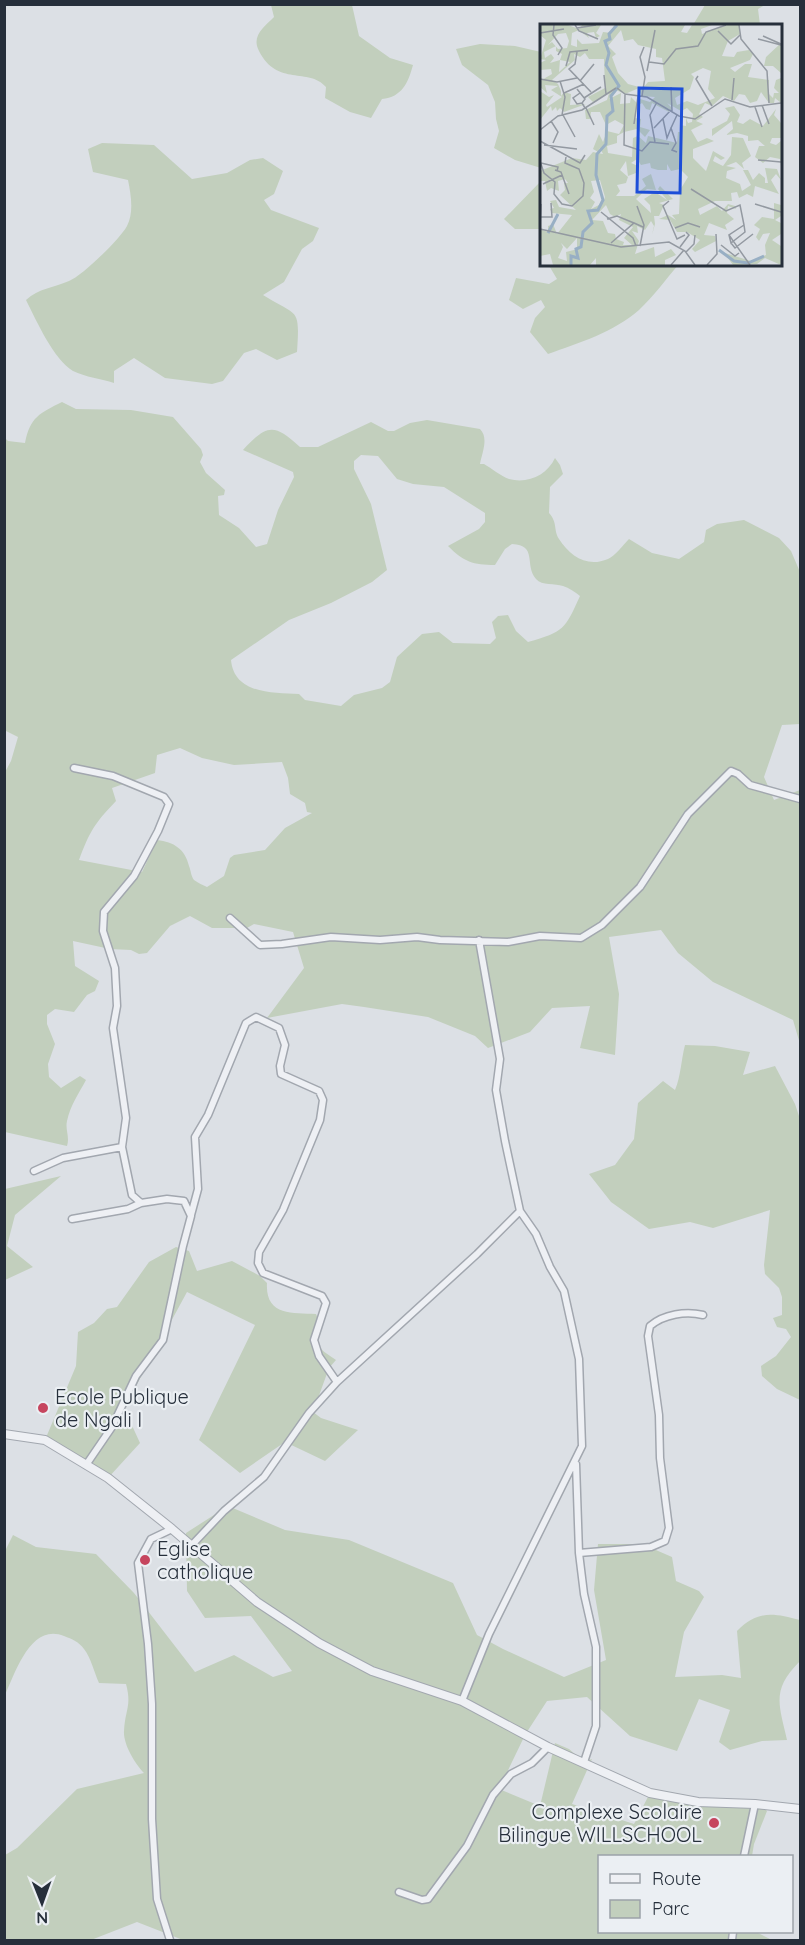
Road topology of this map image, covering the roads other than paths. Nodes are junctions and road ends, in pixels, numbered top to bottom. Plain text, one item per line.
1 (74, 768) dead end
2 (801, 799) edge
3 (230, 918) dead end
4 (479, 940) junction
5 (122, 1147) junction
6 (34, 1171) dead end
7 (141, 1203) junction
8 (520, 1211) junction
9 (191, 1216) junction
10 (72, 1219) dead end
11 (703, 1315) dead end
12 (336, 1382) junction
13 (4, 1434) edge
14 (576, 1461) junction
15 (86, 1465) junction
16 (172, 1529) junction
17 (190, 1547) junction
18 (579, 1553) junction
19 (462, 1701) junction
20 (548, 1747) junction
21 (584, 1762) junction
22 (755, 1803) junction
23 (801, 1809) edge
24 (744, 1855) edge
25 (399, 1892) dead end
26 (170, 1941) edge

1 - 5 street
2 - 4 street
3 - 4 street
4 - 8 street
5 - 6 street
5 - 7 street
7 - 9 street
7 - 10 street
8 - 12 street
8 - 14 street
9 - 12 street
9 - 15 street
11 - 18 street
12 - 17 street
13 - 15 street
14 - 18 street
14 - 19 street
15 - 16 street
16 - 17 street
16 - 26 street
17 - 19 street
18 - 21 street
19 - 20 street
20 - 21 street
20 - 25 street
21 - 22 street
22 - 23 street
22 - 24 street

